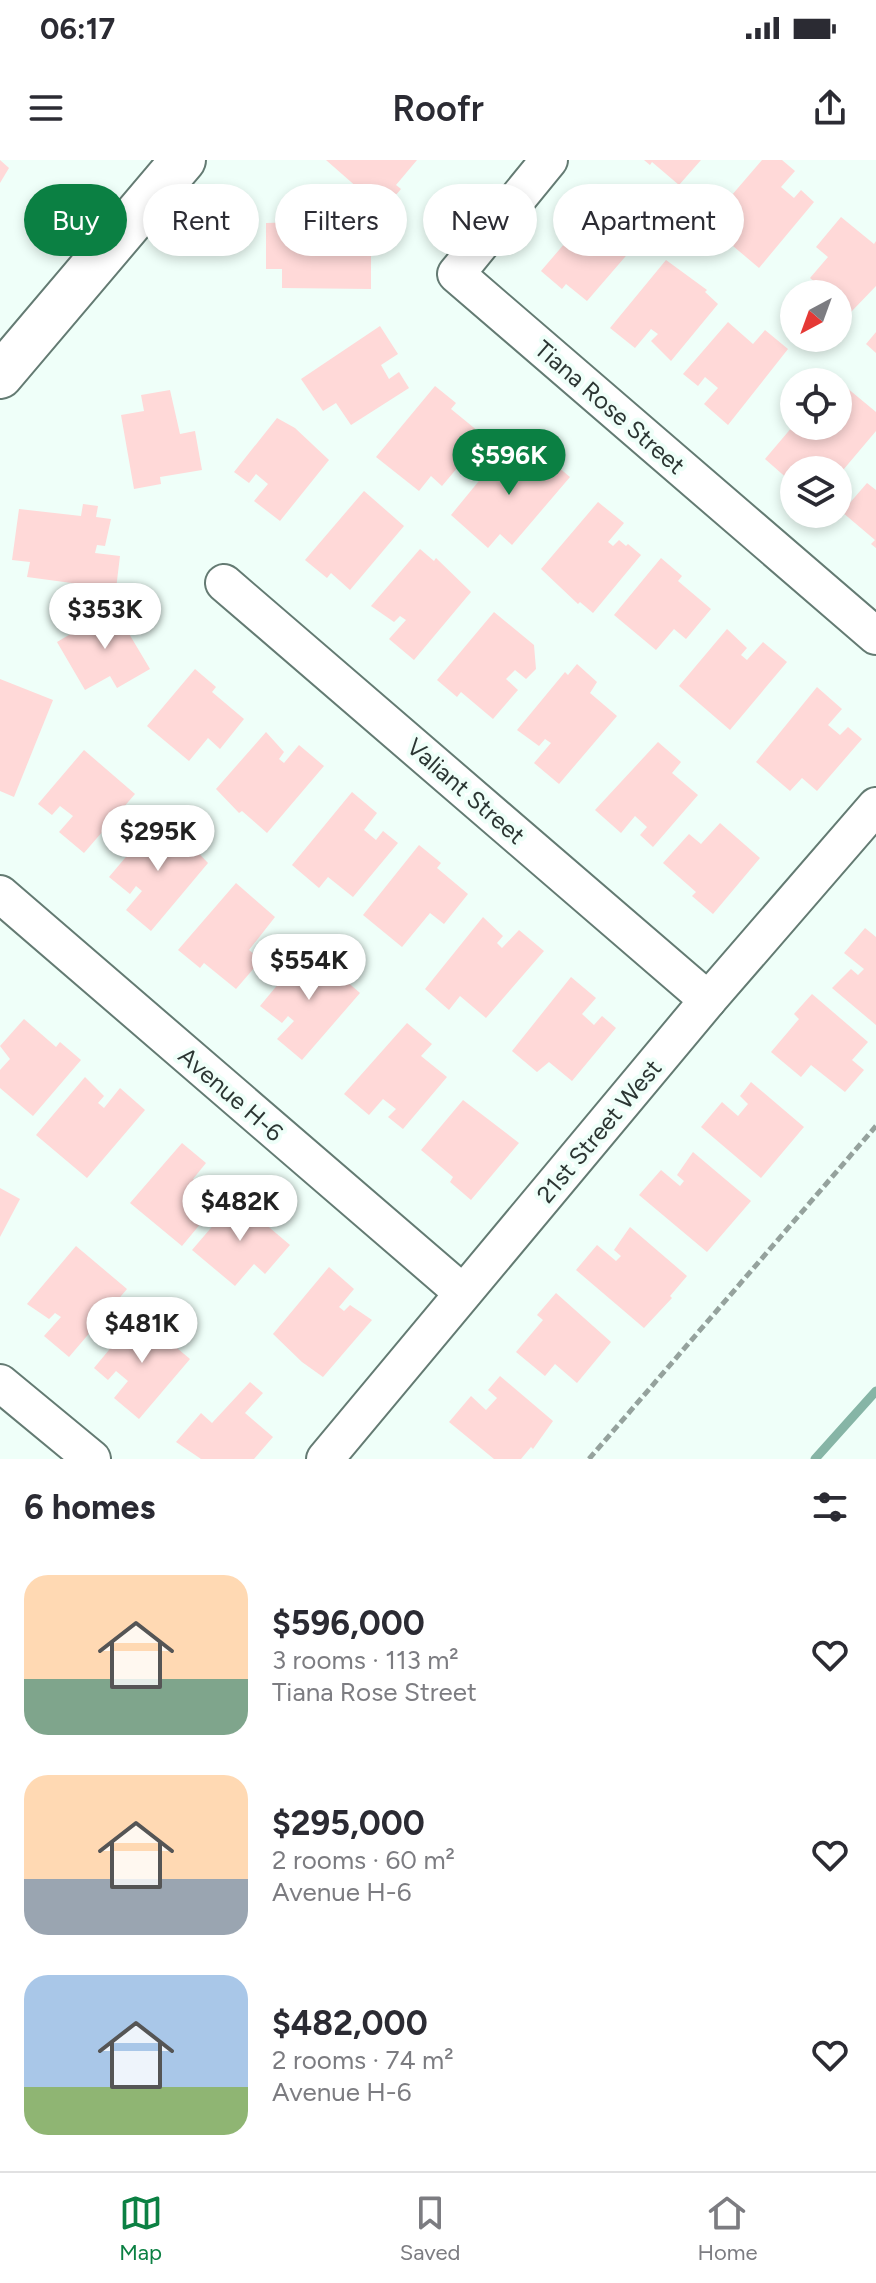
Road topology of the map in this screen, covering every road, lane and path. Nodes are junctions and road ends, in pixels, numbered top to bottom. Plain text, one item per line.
1 (183, 160) edge
2 (549, 160) edge
3 (0, 376) edge
4 (224, 583) dead end
5 (876, 636) edge
6 (876, 806) edge
7 (0, 894) edge
8 (708, 1000) junction
9 (876, 1126) edge
10 (463, 1293) junction
11 (0, 1383) edge
12 (92, 1459) edge
13 (325, 1459) edge
14 (589, 1459) edge

1 - 3 main road
2 - 5 street, Tiana Rose Street
4 - 8 street, Valiant Street
6 - 8 street, 21st Street West
7 - 10 street, Avenue H-6
8 - 10 street, 21st Street West
9 - 14 path
10 - 13 street, 21st Street West
11 - 12 street

